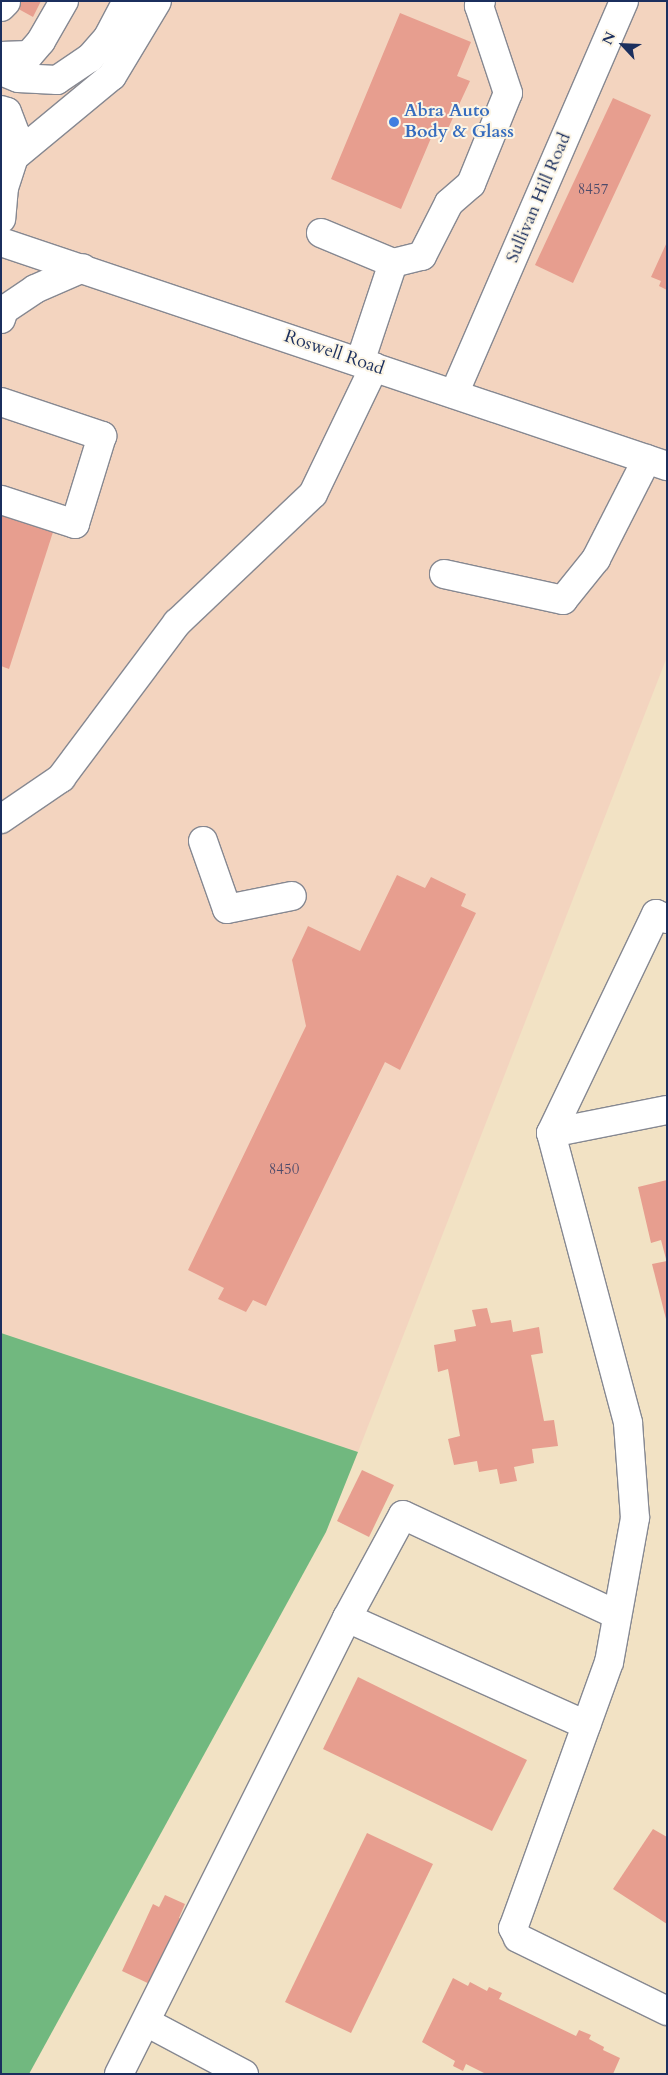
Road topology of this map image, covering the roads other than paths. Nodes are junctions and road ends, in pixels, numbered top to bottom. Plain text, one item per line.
1 (64, 1) edge
2 (127, 1) edge
3 (157, 1) edge
4 (481, 1) edge
5 (624, 1) edge
6 (1, 56) edge
7 (1, 71) edge
8 (1, 110) edge
9 (14, 157) junction
10 (1, 219) edge
11 (321, 233) dead end
12 (1, 242) edge
13 (393, 263) junction
14 (83, 268) junction
15 (1, 319) edge
16 (367, 364) junction
17 (454, 394) junction
18 (1, 402) edge
19 (657, 463) edge
20 (1, 500) edge
21 (444, 574) dead end
22 (1, 819) edge
23 (203, 841) dead end
24 (292, 896) dead end
25 (667, 918) edge
26 (667, 1110) edge
27 (551, 1133) junction
28 (617, 1615) junction
29 (347, 1618) junction
30 (586, 1725) junction
31 (667, 2011) edge
32 (146, 2022) junction
33 (119, 2074) edge
34 (244, 2074) edge

1 - 6 street
2 - 7 street
3 - 9 street
4 - 13 street
5 - 17 street, Sullivan Hill Road
8 - 9 street
9 - 10 street
11 - 13 street
12 - 14 street, Roswell Road
13 - 16 street
14 - 15 street
14 - 16 street, Roswell Road
16 - 17 street, Roswell Road
16 - 22 street
17 - 19 street, Roswell Road
18 - 20 street
19 - 21 street
23 - 24 street
25 - 27 street
26 - 27 street
27 - 28 street
28 - 29 street
28 - 30 street
29 - 30 street
29 - 32 street
30 - 31 street
32 - 33 street
32 - 34 street

